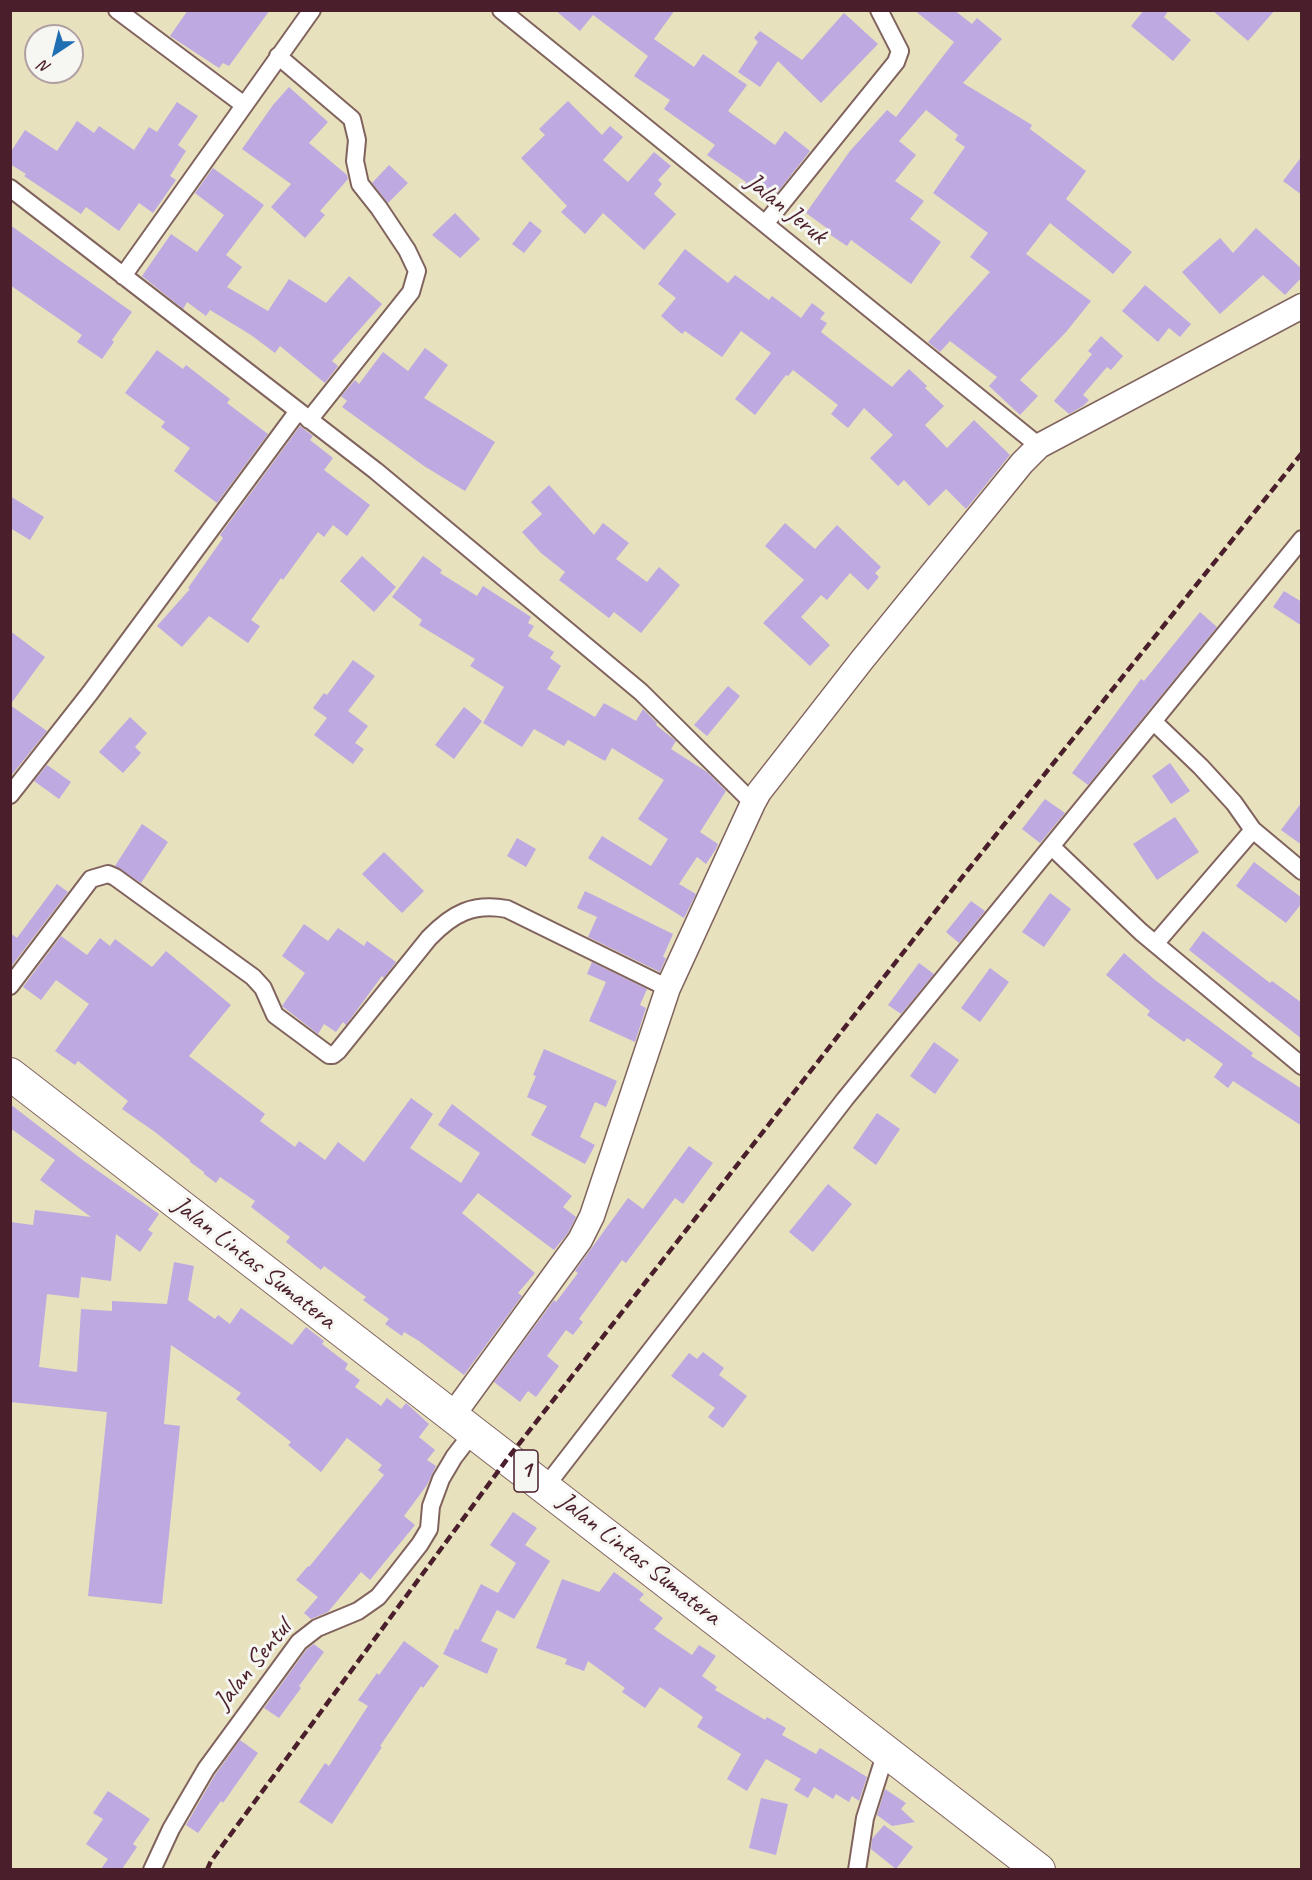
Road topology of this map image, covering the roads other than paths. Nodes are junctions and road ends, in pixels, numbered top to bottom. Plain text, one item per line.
1 (117, 10) edge
2 (312, 10) edge
3 (501, 10) edge
4 (879, 10) edge
5 (279, 56) junction
6 (244, 105) junction
7 (10, 188) edge
8 (765, 224) junction
9 (123, 276) junction
10 (1302, 306) edge
11 (303, 415) junction
12 (1038, 446) junction
13 (1302, 539) edge
14 (1154, 722) junction
15 (10, 795) edge
16 (753, 803) junction
17 (1253, 830) junction
18 (1052, 847) junction
19 (1302, 871) edge
20 (1155, 944) junction
21 (10, 986) edge
22 (668, 988) junction
23 (1302, 1066) edge
24 (10, 1074) edge
25 (463, 1423) junction
26 (546, 1486) junction
27 (886, 1752) junction
28 (152, 1869) edge
29 (856, 1869) edge
30 (1039, 1869) edge

1 - 6 street
2 - 5 street
3 - 8 street, Jalan Jeruk
4 - 8 street
5 - 6 street
5 - 11 street
6 - 9 street
7 - 9 street
8 - 12 street, Jalan Jeruk
9 - 11 street
10 - 12 street
11 - 15 street
11 - 16 street
12 - 16 street
13 - 14 street
14 - 17 street
14 - 18 street
16 - 22 street
17 - 19 street
17 - 20 street
18 - 20 street
18 - 26 street
20 - 23 street
21 - 22 street
22 - 25 street
24 - 25 highway, Jalan Lintas Sumatera / 1
25 - 26 highway, Jalan Lintas Sumatera / 1
25 - 28 street, Jalan Sentul
26 - 27 highway, Jalan Lintas Sumatera / 1
27 - 29 street
27 - 30 highway, Jalan Lintas Sumatera / 1

